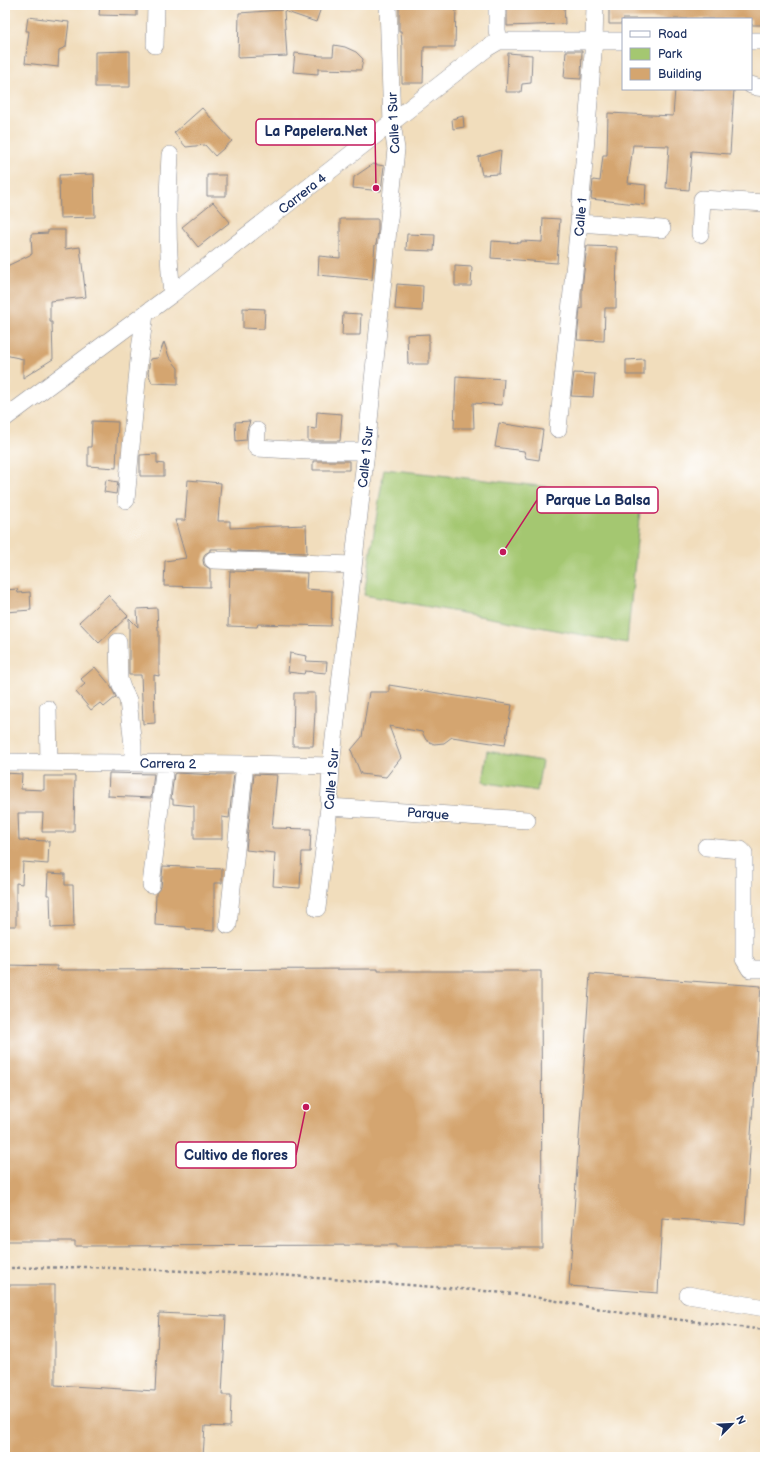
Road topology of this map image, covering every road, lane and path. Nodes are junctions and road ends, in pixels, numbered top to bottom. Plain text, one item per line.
1 (156, 5) edge
2 (388, 5) edge
3 (497, 5) edge
4 (595, 5) edge
5 (499, 41) junction
6 (594, 41) junction
7 (622, 41) edge
8 (752, 41) edge
9 (765, 41) edge
10 (155, 45) dead end
11 (752, 85) edge
12 (765, 88) edge
13 (392, 123) junction
14 (170, 155) dead end
15 (765, 203) edge
16 (579, 223) junction
17 (662, 229) dead end
18 (700, 234) dead end
19 (172, 294) junction
20 (145, 314) junction
21 (5, 418) edge
22 (558, 429) dead end
23 (257, 432) dead end
24 (366, 451) junction
25 (126, 500) dead end
26 (214, 560) dead end
27 (353, 565) junction
28 (118, 642) dead end
29 (48, 709) dead end
30 (5, 762) edge
31 (49, 762) junction
32 (132, 763) junction
33 (165, 764) junction
34 (245, 764) junction
35 (331, 766) junction
36 (329, 807) junction
37 (527, 820) dead end
38 (706, 847) dead end
39 (151, 885) dead end
40 (317, 908) dead end
41 (228, 925) dead end
42 (757, 969) edge
43 (5, 1268) edge
44 (688, 1295) dead end
45 (765, 1308) edge
46 (765, 1330) edge

1 - 10 street
2 - 13 street, Calle 1 Sur
3 - 5 street
4 - 6 street, Calle 1
5 - 6 street
5 - 13 street, Carrera 4
6 - 7 street
6 - 16 street, Calle 1
8 - 9 street
11 - 12 street
13 - 19 street, Carrera 4
13 - 24 street, Calle 1 Sur
14 - 19 street
15 - 18 street
16 - 17 street
16 - 22 street, Calle 1
19 - 20 street, Carrera 4
20 - 21 street, Carrera 4
20 - 25 street
23 - 24 street
24 - 27 street, Calle 1 Sur
26 - 27 street
27 - 35 street, Calle 1 Sur
28 - 32 street
29 - 31 street
30 - 31 street, Carrera 2
31 - 32 street, Carrera 2
32 - 33 street, Carrera 2
33 - 34 street, Carrera 2
33 - 39 street
34 - 35 street, Carrera 2
34 - 41 street
35 - 36 street, Calle 1 Sur
36 - 37 street, Parque
36 - 40 street, Calle 1 Sur
38 - 42 street
43 - 46 path
44 - 45 street

